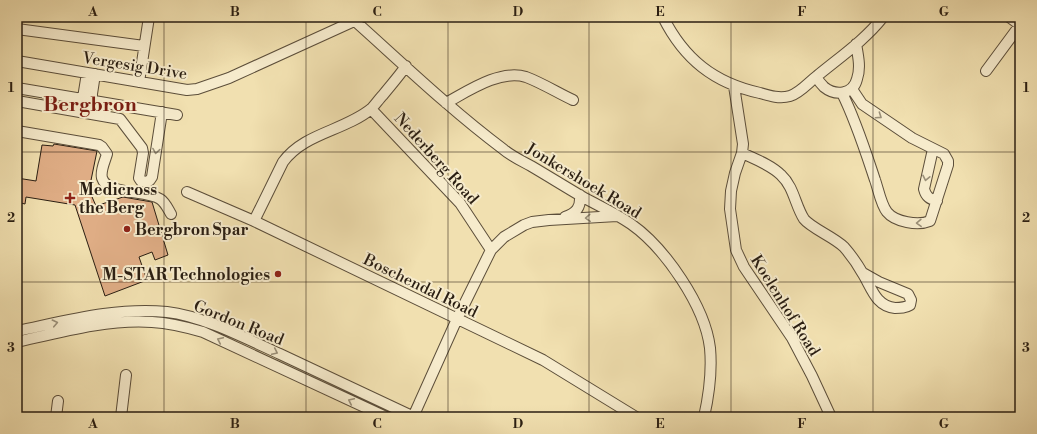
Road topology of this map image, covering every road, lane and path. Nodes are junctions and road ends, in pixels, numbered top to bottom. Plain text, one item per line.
1 (149, 17) edge
2 (663, 17) edge
3 (884, 17) edge
4 (1009, 17) edge
5 (359, 19) edge
6 (1020, 25) edge
7 (17, 29) edge
8 (856, 44) junction
9 (144, 46) junction
10 (17, 61) edge
11 (406, 66) junction
12 (986, 71) dead end
13 (91, 73) junction
14 (816, 76) junction
15 (139, 82) junction
16 (734, 86) junction
17 (17, 88) edge
18 (852, 89) junction
19 (842, 93) junction
20 (87, 100) junction
21 (573, 100) dead end
22 (17, 101) edge
23 (446, 103) junction
24 (371, 108) junction
25 (85, 112) junction
26 (162, 112) junction
27 (177, 115) dead end
28 (17, 131) edge
29 (933, 148) junction
30 (742, 153) junction
31 (187, 192) dead end
32 (580, 196) junction
33 (937, 201) junction
34 (171, 214) dead end
35 (618, 216) junction
36 (558, 220) junction
37 (254, 221) junction
38 (491, 250) junction
39 (863, 273) junction
40 (182, 315) junction
41 (457, 319) junction
42 (178, 325) junction
43 (18, 330) edge
44 (17, 342) edge
45 (126, 375) dead end
46 (58, 401) dead end
47 (56, 417) edge
48 (121, 417) edge
49 (386, 417) edge
50 (414, 417) edge
51 (636, 417) edge
52 (704, 417) edge
53 (831, 417) edge

1 - 9 street
2 - 16 street
3 - 8 street
4 - 6 street
5 - 11 street, Jonkershoek Road
5 - 15 street, Vergesig Drive
6 - 12 street
7 - 9 street
8 - 14 street
8 - 18 street
9 - 15 street
10 - 13 street, Vergesig Drive
11 - 23 street, Jonkershoek Road
11 - 24 street
13 - 15 street, Vergesig Drive
13 - 20 street
14 - 16 street
14 - 19 street
16 - 30 street, Koelenhof Road
17 - 20 street
18 - 19 street
18 -> 29 street
33 -> 19 street
20 - 25 street
20 - 26 street
21 - 23 street
22 - 25 street
23 - 32 street, Jonkershoek Road
24 - 37 street
24 - 38 street, Nederberg Road
26 -> 25 street
26 - 27 street
28 - 34 street
29 -> 33 street
29 - 33 street
30 - 39 street
30 - 53 street, Koelenhof Road
31 - 37 street, Boschendal Road
32 - 35 street, Jonkershoek Road
32 - 36 street
35 -> 36 street
35 - 52 street, Jonkershoek Road
36 - 38 street
37 - 41 street, Boschendal Road
38 - 41 street
39 - 39 street
40 - 42 street
43 -> 40 street, Gordon Road
40 -> 50 street, Gordon Road
41 - 50 street
41 - 51 street, Boschendal Road
42 - 44 street, Gordon Road
49 -> 42 street, Gordon Road
45 - 48 street
46 - 47 street

